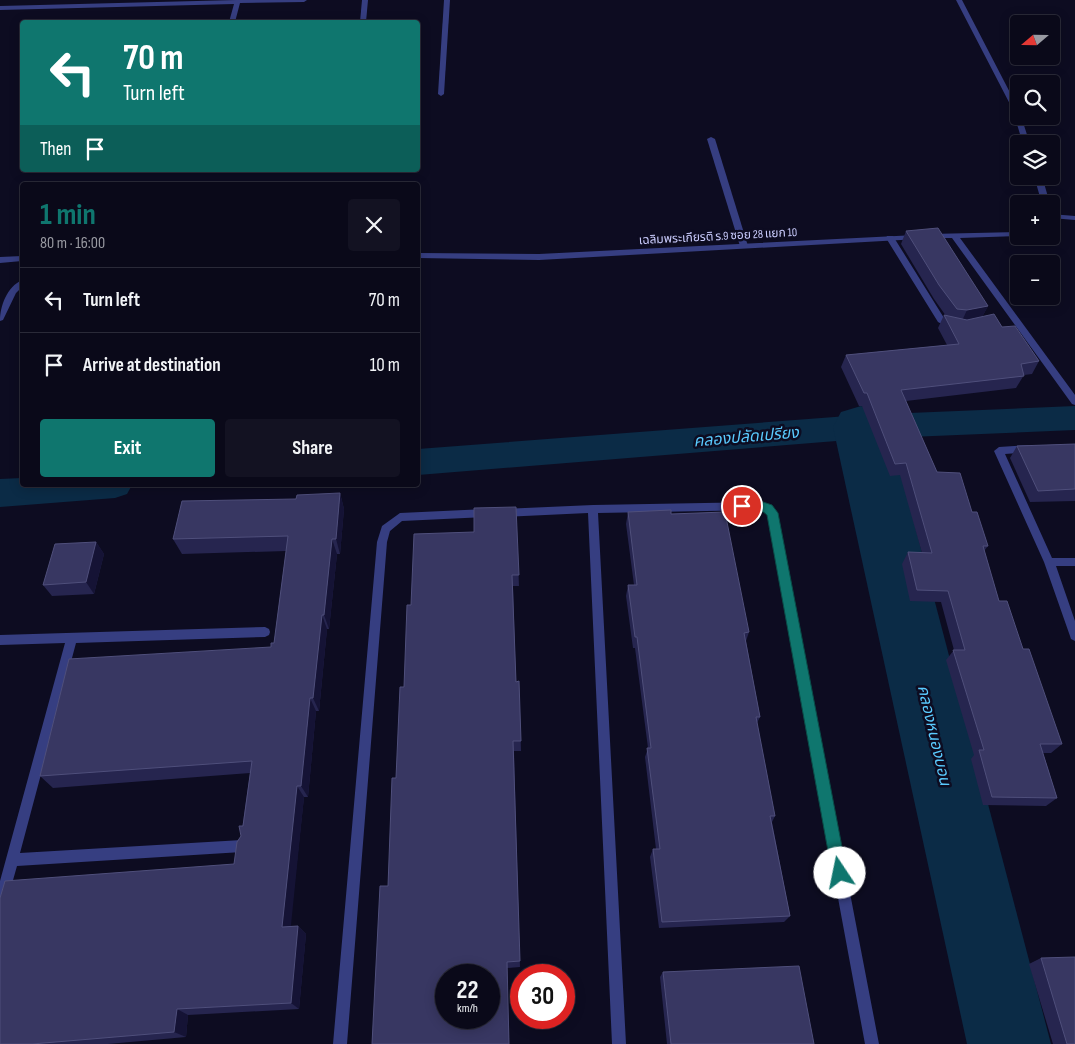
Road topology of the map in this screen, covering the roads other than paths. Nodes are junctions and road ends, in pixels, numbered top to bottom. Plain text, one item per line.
1 (304, 0) edge
2 (365, 0) edge
3 (447, 0) edge
4 (959, 0) edge
5 (237, 2) junction
6 (0, 8) edge
7 (232, 20) edge
8 (363, 20) edge
9 (441, 94) dead end
10 (1024, 135) edge
11 (710, 139) dead end
12 (1060, 217) edge
13 (1075, 218) edge
14 (954, 234) junction
15 (1010, 234) edge
16 (890, 238) junction
17 (744, 246) junction
18 (420, 256) edge
19 (20, 259) edge
20 (0, 260) edge
21 (20, 285) edge
22 (0, 318) edge
23 (970, 326) edge
24 (1075, 402) edge
25 (1037, 449) edge
26 (593, 509) junction
27 (1049, 562) junction
28 (1075, 562) edge
29 (265, 632) dead end
30 (1075, 636) edge
31 (71, 639) junction
32 (0, 640) edge
33 (242, 846) edge
34 (13, 860) junction
35 (0, 905) edge
36 (340, 1044) edge
37 (619, 1044) edge
38 (872, 1044) edge

1 - 5 street
2 - 8 street
3 - 9 street
4 - 10 street
5 - 6 street
5 - 7 street
11 - 17 street
12 - 13 street
14 - 15 street, เฉลิมพระเกียรติ ร.9 ซอย 28 แยก 10
14 - 16 street, เฉลิมพระเกียรติ ร.9 ซอย 28 แยก 10
14 - 24 street
16 - 17 street, เฉลิมพระเกียรติ ร.9 ซอย 28 แยก 10
16 - 23 street
17 - 18 street, เฉลิมพระเกียรติ ร.9 ซอย 28 แยก 10
19 - 20 street
21 - 22 street
25 - 27 street
26 - 36 street
26 - 37 street
26 - 38 street
27 - 28 street
27 - 30 street
29 - 31 street
31 - 32 street
31 - 34 street
33 - 34 street
34 - 35 street

